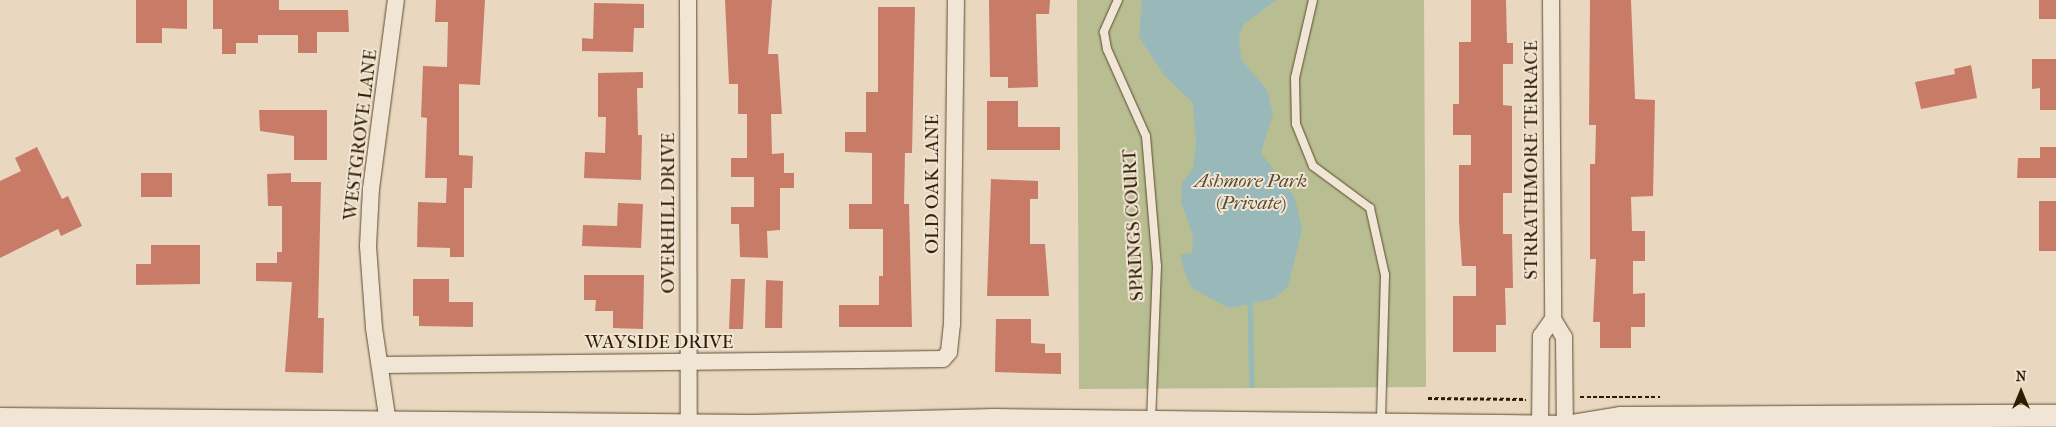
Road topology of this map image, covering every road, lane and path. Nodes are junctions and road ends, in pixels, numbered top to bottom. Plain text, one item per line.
1 (396, 0) edge
2 (688, 0) edge
3 (956, 0) edge
4 (1118, 0) edge
5 (1313, 0) edge
6 (1551, 0) edge
7 (1553, 319) junction
8 (936, 362) joint
9 (689, 363) junction
10 (381, 365) junction
11 (2056, 416) edge
12 (0, 419) edge
13 (1906, 421) edge
14 (388, 423) junction
15 (1154, 424) edge
16 (1381, 425) junction
17 (511, 426) edge
18 (689, 426) edge
19 (1540, 426) edge
20 (1565, 426) edge
21 (1572, 427) edge

1 - 10 street, WESTGROVE LANE
2 - 9 street, OVERHILL DRIVE
3 - 8 street, OLD OAK LANE
4 - 15 lane, SPRINGS COURT
5 - 16 lane
6 - 7 street, STRRATHMORE TERRACE
7 - 19 street, STRRATHMORE TERRACE
7 - 20 street, STRRATHMORE TERRACE
8 - 9 street, WAYSIDE DRIVE
9 - 10 street, WAYSIDE DRIVE
9 - 18 street, OVERHILL DRIVE
10 - 14 street, WESTGROVE LANE
11 - 13 main road
12 - 14 main road
13 - 20 main road
14 - 17 main road
15 - 16 main road
15 - 18 main road
16 - 19 main road
17 - 18 main road
19 - 20 main road
20 - 21 main road

